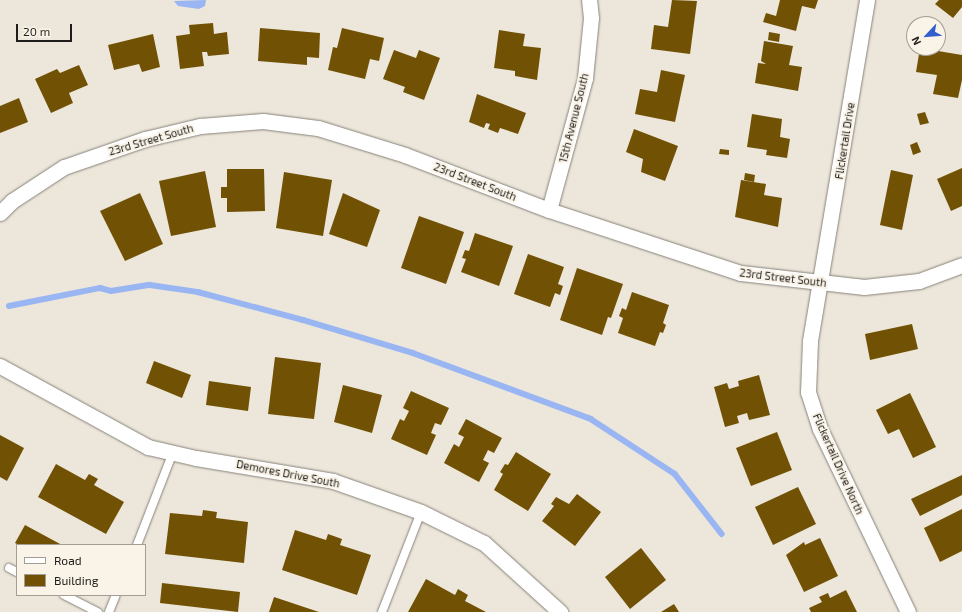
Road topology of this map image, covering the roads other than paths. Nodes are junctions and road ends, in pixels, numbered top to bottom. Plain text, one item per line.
1 (589, 0) edge
2 (867, 0) edge
3 (550, 210) junction
4 (0, 214) edge
5 (962, 265) edge
6 (820, 282) junction
7 (0, 366) edge
8 (173, 452) junction
9 (422, 512) junction
10 (137, 544) edge
11 (66, 596) edge
12 (116, 596) edge
13 (98, 612) edge
14 (109, 612) edge
15 (382, 612) edge
16 (560, 612) edge
17 (908, 612) edge

1 - 3 street, 15th Avenue South
2 - 6 street, Flickertail Drive
3 - 4 street, 23rd Street South
3 - 6 street, 23rd Street South
5 - 6 street, 23rd Street South
6 - 17 street, Flickertail Drive North
7 - 8 street, Demores Drive South
8 - 9 street, Demores Drive South
8 - 10 lane
9 - 15 lane
9 - 16 street, Demores Drive South
11 - 13 lane
12 - 14 lane

